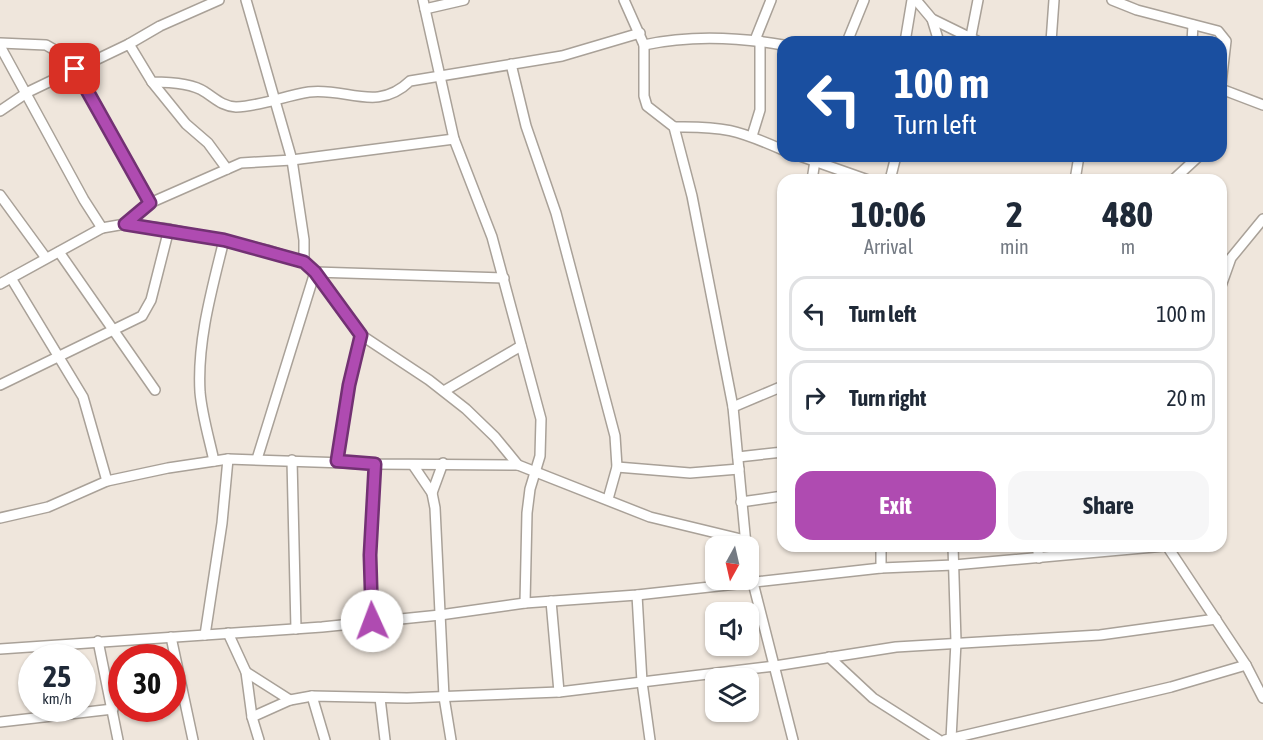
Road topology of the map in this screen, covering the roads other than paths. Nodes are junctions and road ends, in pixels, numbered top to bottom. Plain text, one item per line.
1 (219, 0) edge
2 (246, 0) edge
3 (464, 0) edge
4 (624, 0) edge
5 (771, 0) edge
6 (864, 0) edge
7 (914, 0) edge
8 (978, 0) edge
9 (1054, 0) edge
10 (1112, 0) edge
11 (424, 4) edge
12 (932, 19) junction
13 (1193, 25) junction
14 (640, 33) junction
15 (849, 36) edge
16 (906, 36) edge
17 (937, 36) edge
18 (969, 36) edge
19 (975, 36) edge
20 (1051, 36) edge
21 (1192, 36) edge
22 (1222, 36) edge
23 (757, 41) junction
24 (0, 44) edge
25 (129, 44) junction
26 (777, 44) edge
27 (645, 45) junction
28 (511, 63) junction
29 (79, 68) junction
30 (440, 76) junction
31 (152, 82) junction
32 (1227, 91) edge
33 (28, 92) junction
34 (273, 100) junction
35 (1263, 105) edge
36 (0, 111) edge
37 (674, 127) junction
38 (752, 136) junction
39 (454, 139) junction
40 (777, 147) edge
41 (292, 160) junction
42 (818, 162) edge
43 (1192, 162) edge
44 (227, 169) junction
45 (851, 174) edge
46 (1180, 174) edge
47 (0, 195) edge
48 (150, 203) junction
49 (1263, 219) edge
50 (125, 224) junction
51 (102, 228) junction
52 (168, 229) junction
53 (224, 240) junction
54 (59, 252) junction
55 (46, 258) junction
56 (1227, 258) edge
57 (1231, 258) junction
58 (304, 262) junction
59 (1227, 269) edge
60 (315, 272) junction
61 (10, 278) junction
62 (504, 278) junction
63 (0, 284) edge
64 (115, 328) junction
65 (361, 335) junction
66 (521, 346) junction
67 (60, 358) junction
68 (0, 385) edge
69 (777, 389) edge
70 (155, 390) dead end
71 (444, 391) junction
72 (733, 407) junction
73 (777, 453) edge
74 (738, 457) junction
75 (228, 459) junction
76 (257, 459) junction
77 (292, 460) junction
78 (214, 461) junction
79 (337, 461) junction
80 (443, 463) junction
81 (375, 464) junction
82 (413, 465) junction
83 (518, 465) junction
84 (617, 466) junction
85 (739, 469) junction
86 (534, 470) junction
87 (107, 481) junction
88 (432, 493) junction
89 (777, 497) edge
90 (608, 499) junction
91 (741, 502) junction
92 (0, 518) edge
93 (720, 536) edge
94 (745, 536) edge
95 (881, 552) edge
96 (953, 552) edge
97 (1038, 552) edge
98 (1102, 552) edge
99 (1170, 552) edge
100 (1039, 558) junction
101 (954, 565) junction
102 (880, 568) junction
103 (759, 580) edge
104 (705, 587) edge
105 (754, 590) edge
106 (637, 595) junction
107 (551, 601) junction
108 (525, 603) junction
109 (440, 615) junction
110 (1216, 619) junction
111 (372, 621) junction
112 (296, 629) junction
113 (228, 633) junction
114 (205, 634) junction
115 (171, 637) junction
116 (98, 641) junction
117 (956, 642) junction
118 (0, 650) edge
119 (829, 657) junction
120 (1246, 665) junction
121 (775, 666) junction
122 (246, 672) junction
123 (642, 682) junction
124 (108, 687) edge
125 (559, 692) junction
126 (312, 696) junction
127 (444, 697) junction
128 (380, 698) junction
129 (1263, 698) edge
130 (290, 700) junction
131 (108, 711) edge
132 (252, 717) junction
133 (0, 722) edge
134 (115, 722) edge
135 (948, 739) edge
136 (118, 740) edge
137 (193, 740) edge
138 (259, 740) edge
139 (325, 740) edge
140 (385, 740) edge
141 (451, 740) edge
142 (650, 740) edge
143 (793, 740) edge
144 (939, 740) edge

1 - 25 street
2 - 34 street
3 - 11 street
4 - 14 street
5 - 23 street
6 - 15 street
7 - 12 street
7 - 16 street
8 - 19 street
9 - 20 street
10 - 13 street
11 - 30 street
12 - 17 street
12 - 18 street
13 - 21 street
13 - 22 street
14 - 27 street
14 - 28 street
23 - 26 street
23 - 27 street
23 - 38 street
24 - 29 street
24 - 33 street
25 - 29 street
25 - 31 street
27 - 37 street
28 - 30 street
28 - 84 street
29 - 33 street
29 - 48 street
30 - 34 street
30 - 39 street
31 - 34 street
31 - 44 street
32 - 35 street
33 - 36 street
33 - 51 street
34 - 41 street
37 - 38 street
37 - 72 street
38 - 40 street
39 - 41 street
39 - 62 street
41 - 44 street
41 - 58 street
42 - 45 street
43 - 46 street
44 - 48 street
47 - 55 street
48 - 50 street
49 - 57 street
50 - 51 street
50 - 52 street
51 - 54 street
52 - 53 street
52 - 64 street
53 - 58 street
53 - 78 street
54 - 55 street
54 - 64 street
55 - 61 street
56 - 57 street
57 - 59 street
58 - 60 street
60 - 62 street
60 - 65 street
60 - 76 street
61 - 63 street
61 - 67 street
62 - 66 street
64 - 67 street
64 - 70 street
65 - 71 street
65 - 79 street
66 - 71 street
66 - 86 street
67 - 68 street
67 - 87 street
69 - 72 street
71 - 83 street
72 - 74 street
73 - 74 street
74 - 85 street
75 - 76 street
75 - 78 street
75 - 114 street
76 - 77 street
77 - 79 street
77 - 112 street
78 - 87 street
79 - 81 street
80 - 82 street
80 - 83 street
80 - 88 street
81 - 82 street
81 - 111 street
82 - 88 street
83 - 86 street
84 - 85 street
84 - 90 street
85 - 91 street
86 - 90 street
86 - 108 street
87 - 92 street
88 - 109 street
89 - 91 street
90 - 93 street
91 - 94 street
95 - 102 street
96 - 101 street
97 - 100 street
98 - 100 street
99 - 110 street
100 - 101 street
101 - 102 street
101 - 117 street
102 - 103 street
104 - 106 street
105 - 121 street
106 - 107 street
106 - 123 street
107 - 108 street
107 - 125 street
108 - 109 street
109 - 111 street
109 - 127 street
110 - 117 street
110 - 120 street
111 - 112 street
112 - 113 street
113 - 114 street
113 - 122 street
114 - 115 street
115 - 116 street
115 - 137 street
116 - 118 street
116 - 124 street
117 - 119 street
117 - 135 street
119 - 121 street
119 - 144 street
120 - 129 street
120 - 135 street
121 - 123 street
121 - 143 street
122 - 130 street
122 - 132 street
123 - 125 street
123 - 142 street
125 - 127 street
126 - 128 street
126 - 130 street
126 - 139 street
127 - 128 street
127 - 141 street
128 - 140 street
130 - 132 street
131 - 133 street
132 - 138 street
134 - 136 street

